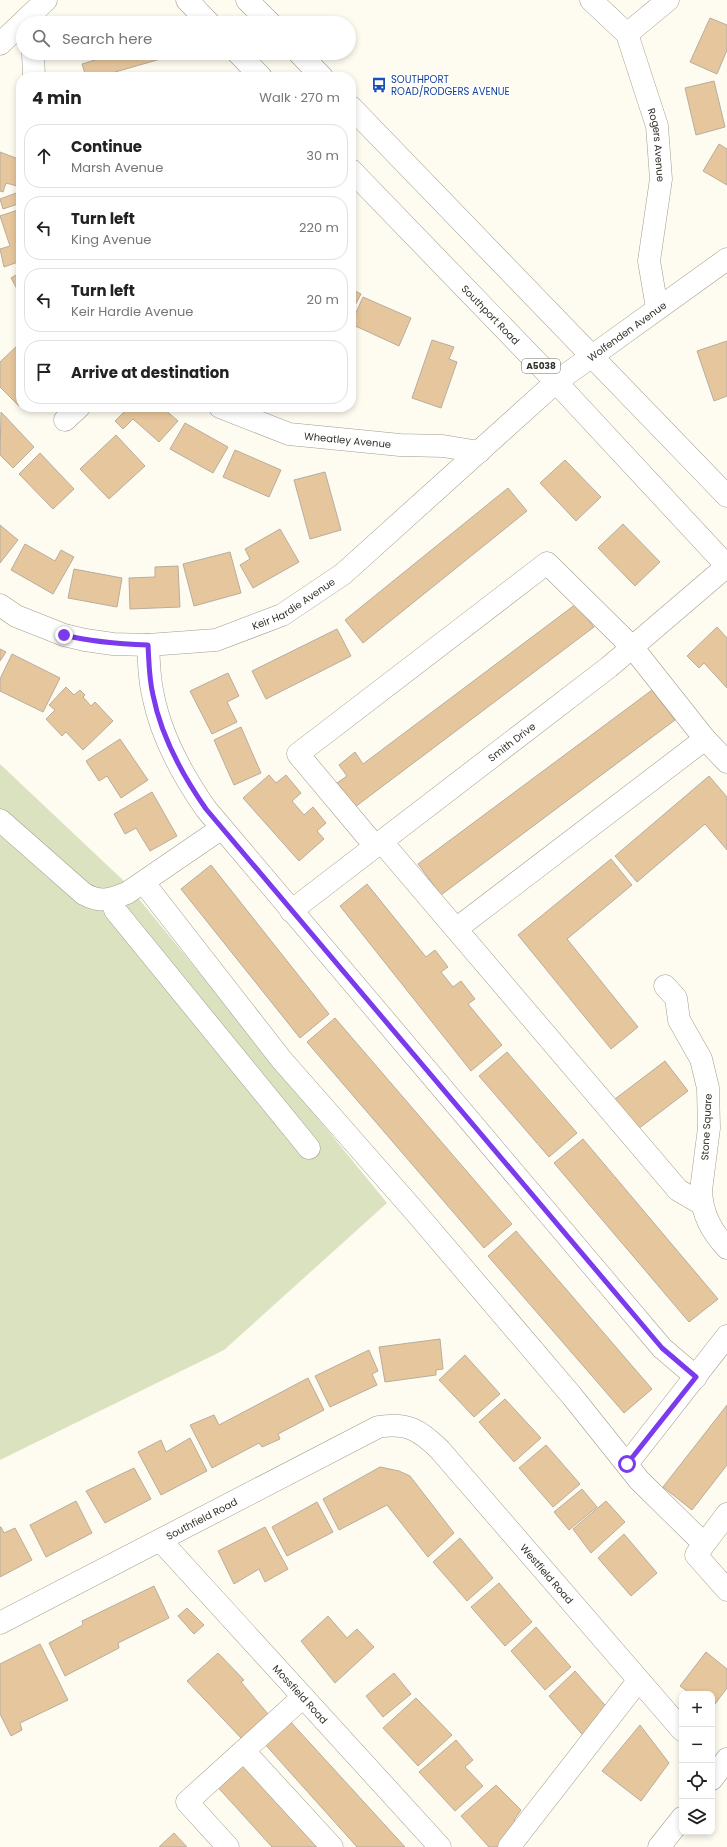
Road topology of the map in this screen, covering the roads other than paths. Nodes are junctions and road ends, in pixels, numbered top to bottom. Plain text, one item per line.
1 (187, 0) edge
2 (248, 0) edge
3 (591, 0) edge
4 (668, 0) edge
5 (202, 16) edge
6 (263, 16) edge
7 (16, 31) edge
8 (627, 34) junction
9 (0, 44) edge
10 (33, 60) edge
11 (245, 60) edge
12 (306, 60) edge
13 (34, 72) edge
14 (256, 72) edge
15 (317, 72) edge
16 (356, 112) edge
17 (356, 175) edge
18 (727, 259) edge
19 (657, 308) junction
20 (591, 355) junction
21 (556, 382) junction
22 (530, 407) joint
23 (233, 412) edge
24 (479, 452) junction
25 (727, 496) edge
26 (727, 566) edge
27 (0, 605) edge
28 (148, 645) junction
29 (633, 648) junction
30 (705, 739) junction
31 (727, 762) edge
32 (0, 820) edge
33 (222, 828) junction
34 (378, 843) junction
35 (144, 883) junction
36 (112, 899) junction
37 (291, 911) junction
38 (456, 929) junction
39 (665, 986) dead end
40 (309, 1148) dead end
41 (702, 1204) junction
42 (727, 1248) edge
43 (727, 1336) edge
44 (696, 1377) junction
45 (405, 1426) joint
46 (627, 1464) junction
47 (727, 1514) edge
48 (161, 1541) junction
49 (704, 1544) junction
50 (727, 1590) edge
51 (0, 1623) edge
52 (638, 1681) junction
53 (303, 1697) junction
54 (679, 1727) edge
55 (244, 1751) junction
56 (679, 1822) edge
57 (228, 1847) edge
58 (332, 1847) edge
59 (440, 1847) edge
60 (509, 1847) edge
61 (659, 1847) edge

1 - 5 street
2 - 6 street
3 - 8 street, Rogers Avenue
4 - 8 street
7 - 9 street
8 - 19 street, Rogers Avenue
10 - 13 street
11 - 14 street
12 - 15 street
16 - 20 street
17 - 21 street, Southport Road / A5038
18 - 19 street, Wolfenden Avenue
19 - 20 street, Wolfenden Avenue
20 - 21 street, Wolfenden Avenue
20 - 25 street
21 - 22 street, Wolfenden Avenue
21 - 26 street, Southport Road / A5038
22 - 24 street, Keir Hardie Avenue
23 - 24 street, Wheatley Avenue
24 - 28 street, Keir Hardie Avenue
26 - 29 street, Smith Drive
27 - 28 street, Keir Hardie Avenue
28 - 33 street
29 - 30 street
29 - 34 street, Smith Drive
29 - 34 street
30 - 31 street
30 - 38 street
32 - 36 street
33 - 35 street
33 - 37 street
34 - 37 street, Smith Drive
34 - 38 street
35 - 36 street
35 - 46 street
36 - 40 street
37 - 44 street
38 - 41 street
39 - 41 street, Stone Square
41 - 42 street, Stone Square
43 - 44 street
44 - 46 street
45 - 48 street, Southfield Road
45 - 52 street, Westfield Road
46 - 49 street
47 - 49 street
48 - 51 street, Southfield Road
48 - 53 street, Mossfield Road
49 - 50 street
52 - 54 street, Westfield Road
52 - 60 street
53 - 55 street
53 - 59 street, Mossfield Road
55 - 57 street
55 - 58 street
56 - 61 street

